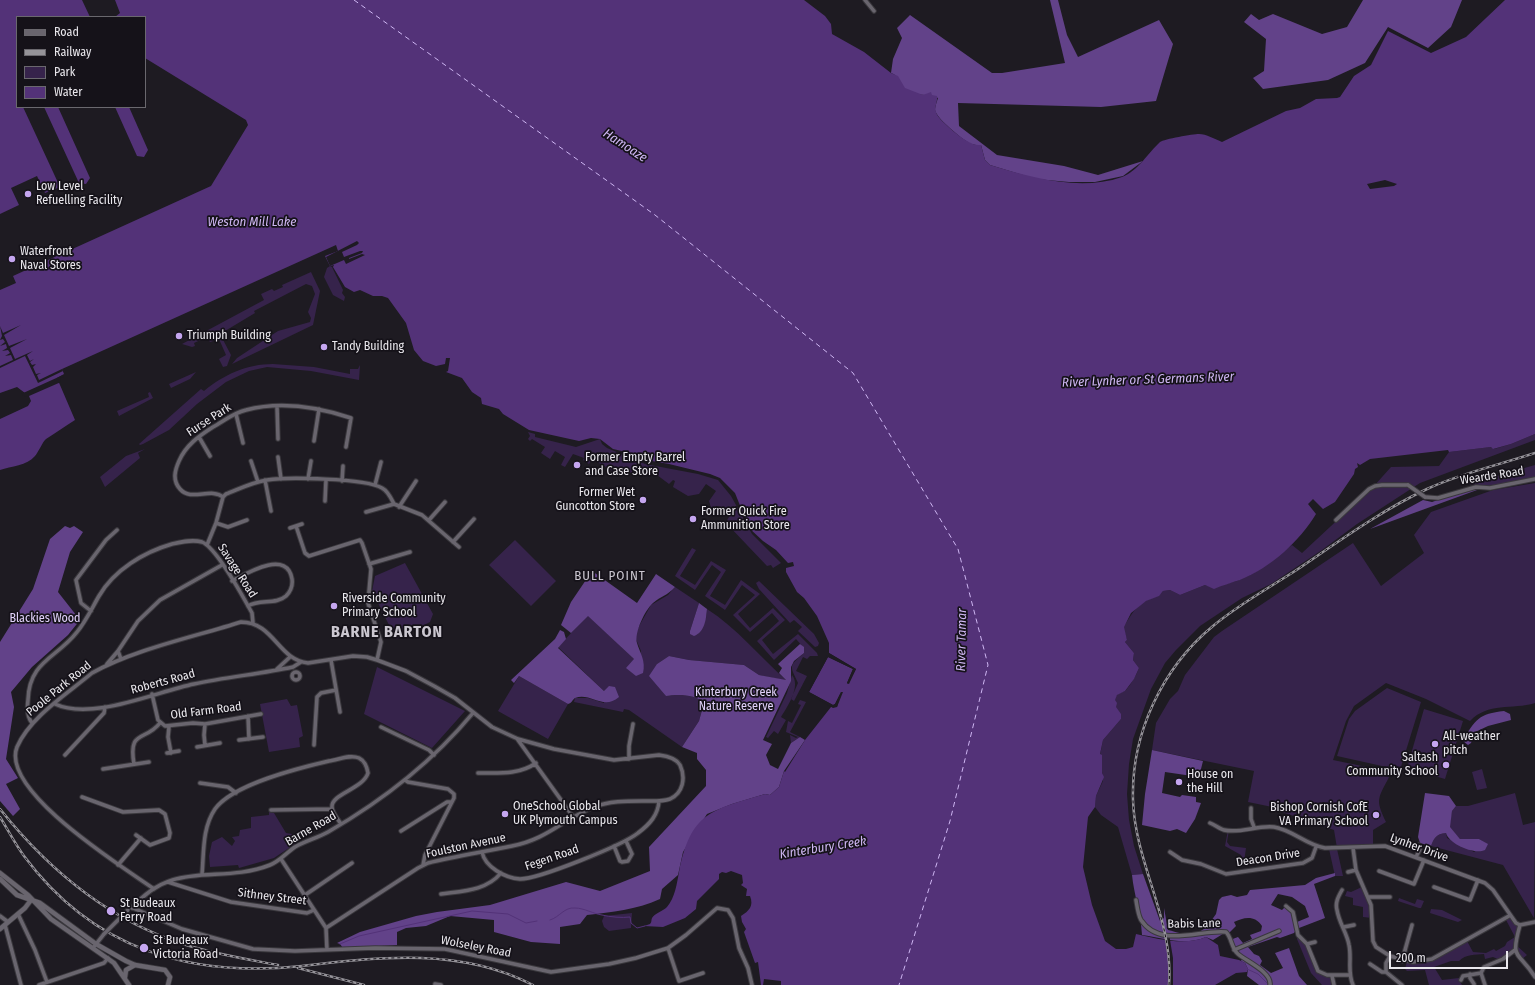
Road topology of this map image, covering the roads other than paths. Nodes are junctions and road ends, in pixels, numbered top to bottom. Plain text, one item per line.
1 (865, 0) edge
2 (874, 11) dead end
3 (277, 406) junction
4 (319, 409) junction
5 (236, 414) junction
6 (199, 437) junction
7 (278, 439) dead end
8 (314, 441) dead end
9 (243, 442) dead end
10 (346, 446) dead end
11 (210, 456) dead end
12 (278, 457) dead end
13 (251, 461) dead end
14 (311, 461) dead end
15 (381, 462) dead end
16 (342, 466) dead end
17 (281, 479) junction
18 (308, 479) junction
19 (1535, 479) edge
20 (266, 480) junction
21 (326, 480) junction
22 (342, 481) junction
23 (416, 481) dead end
24 (258, 482) junction
25 (375, 485) junction
26 (223, 497) junction
27 (325, 501) dead end
28 (446, 502) dead end
29 (394, 504) junction
30 (401, 507) junction
31 (271, 511) dead end
32 (366, 512) dead end
33 (474, 519) dead end
34 (247, 520) dead end
35 (429, 520) junction
36 (1336, 520) dead end
37 (216, 523) junction
38 (302, 524) dead end
39 (296, 526) junction
40 (290, 528) dead end
41 (117, 530) dead end
42 (453, 542) junction
43 (207, 545) junction
44 (459, 547) dead end
45 (401, 549) dead end
46 (410, 552) dead end
47 (402, 554) junction
48 (369, 564) junction
49 (222, 565) junction
50 (232, 581) junction
51 (248, 606) junction
52 (91, 611) junction
53 (253, 623) junction
54 (118, 651) junction
55 (290, 657) junction
56 (122, 659) junction
57 (331, 660) junction
58 (377, 660) junction
59 (301, 662) junction
60 (106, 665) junction
61 (277, 669) junction
62 (283, 669) junction
63 (292, 674) dead end
64 (336, 690) junction
65 (152, 694) junction
66 (55, 704) junction
67 (105, 707) junction
68 (340, 712) dead end
69 (473, 713) junction
70 (261, 714) dead end
71 (248, 716) junction
72 (32, 723) junction
73 (160, 723) junction
74 (205, 724) junction
75 (633, 724) dead end
76 (169, 727) junction
77 (381, 728) dead end
78 (263, 737) dead end
79 (248, 739) junction
80 (518, 739) junction
81 (239, 740) dead end
82 (220, 743) dead end
83 (205, 745) junction
84 (314, 745) dead end
85 (197, 747) dead end
86 (179, 751) dead end
87 (434, 755) junction
88 (64, 756) dead end
89 (629, 759) junction
90 (149, 762) dead end
91 (536, 763) junction
92 (134, 764) junction
93 (103, 769) dead end
94 (478, 773) dead end
95 (404, 780) junction
96 (200, 783) dead end
97 (236, 793) junction
98 (82, 797) dead end
99 (659, 801) junction
100 (451, 802) junction
101 (332, 808) junction
102 (1251, 808) dead end
103 (271, 810) dead end
104 (574, 818) junction
105 (1210, 823) dead end
106 (341, 824) junction
107 (1254, 827) junction
108 (401, 830) dead end
109 (136, 835) dead end
110 (140, 838) junction
111 (626, 841) junction
112 (1419, 845) dead end
113 (614, 846) junction
114 (1316, 846) junction
115 (1353, 848) junction
116 (482, 852) junction
117 (1170, 852) dead end
118 (1416, 857) junction
119 (280, 859) junction
120 (1424, 860) junction
121 (352, 863) dead end
122 (118, 865) junction
123 (423, 865) junction
124 (1250, 865) dead end
125 (1252, 870) junction
126 (1356, 870) junction
127 (1379, 871) dead end
128 (1348, 872) dead end
129 (0, 873) edge
130 (501, 873) junction
131 (202, 874) junction
132 (0, 879) edge
133 (1478, 880) junction
134 (168, 882) junction
135 (1434, 887) dead end
136 (154, 889) junction
137 (1342, 890) dead end
138 (441, 894) dead end
139 (305, 895) junction
140 (1333, 896) dead end
141 (1368, 897) junction
142 (1390, 897) dead end
143 (1338, 898) junction
144 (31, 900) junction
145 (1136, 900) dead end
146 (1286, 906) dead end
147 (132, 908) junction
148 (314, 910) junction
149 (18, 914) junction
150 (0, 916) edge
151 (1509, 916) junction
152 (1535, 922) edge
153 (7, 923) junction
154 (1354, 925) dead end
155 (1412, 925) dead end
156 (1520, 925) junction
157 (1344, 927) junction
158 (326, 928) junction
159 (0, 929) edge
160 (1279, 931) dead end
161 (1315, 942) dead end
162 (1307, 944) junction
163 (95, 946) junction
164 (668, 948) junction
165 (327, 950) junction
166 (1234, 950) junction
167 (1350, 950) junction
168 (1515, 950) junction
169 (1344, 952) dead end
170 (1390, 956) junction
171 (108, 958) junction
172 (1402, 961) junction
173 (1370, 964) dead end
174 (135, 965) junction
175 (1386, 972) junction
176 (703, 973) dead end
177 (1470, 974) junction
178 (1480, 974) junction
179 (1349, 975) junction
180 (1332, 976) junction
181 (1535, 976) edge
182 (170, 977) junction
183 (125, 979) junction
184 (1461, 980) dead end
185 (47, 982) junction
186 (435, 984) edge
187 (1474, 984) dead end
188 (21, 985) edge
189 (39, 985) edge
190 (130, 985) edge
191 (168, 985) edge
192 (172, 985) edge
193 (441, 985) edge
194 (752, 985) edge
195 (1270, 985) edge
196 (1334, 985) edge
197 (1353, 985) edge
198 (1402, 985) edge
199 (1485, 985) edge

1 - 2 street
3 - 4 street, Furse Park
3 - 5 street, Furse Park
3 - 7 street
4 - 8 street
4 - 10 street, Furse Park
5 - 6 street, Furse Park
5 - 9 street
6 - 11 street
6 - 26 street, Furse Park
12 - 17 street
13 - 24 street
14 - 18 street
15 - 25 street
16 - 22 street
17 - 18 street
17 - 20 street
18 - 21 street
19 - 36 street, Wearde Road, bridge
20 - 24 street
20 - 31 street
21 - 22 street
21 - 27 street
22 - 25 street
23 - 30 street
24 - 26 street
25 - 29 street
26 - 37 street
28 - 35 street
29 - 30 street
29 - 32 street
30 - 35 street
33 - 42 street
34 - 37 street
35 - 42 street
37 - 43 street
38 - 39 street
39 - 40 street
39 - 48 street
41 - 52 street
42 - 44 street
43 - 49 street, Savage Road
43 - 52 street, Savage Road
45 - 47 street
46 - 47 street
47 - 48 street
48 - 58 street
49 - 50 street, Savage Road
49 - 54 street
50 - 51 street, Savage Road
50 - 51 street
51 - 53 street, Savage Road
52 - 72 street, Savage Road
53 - 55 street
53 - 56 street, Poole Park Road
54 - 56 street
54 - 60 street
55 - 59 street
55 - 61 street
56 - 60 street, Poole Park Road
57 - 58 street
57 - 59 street
57 - 64 street
58 - 69 street
59 - 62 street, Roberts Road
60 - 66 street, Poole Park Road
61 - 62 street, Roberts Road
61 - 65 street, Roberts Road
62 - 63 street, Roberts Road
64 - 68 street
64 - 84 street
65 - 67 street, Roberts Road
65 - 73 street, Old Farm Road
66 - 67 street, Roberts Road
66 - 72 street, Poole Park Road
67 - 88 street
69 - 80 street, Foulston Avenue
69 - 87 street, Barne Road
70 - 71 street, Old Farm Road
71 - 74 street, Old Farm Road
71 - 79 street
72 - 122 street, Poole Park Road
73 - 76 street, Old Farm Road
73 - 92 street
74 - 76 street, Old Farm Road
74 - 83 street
75 - 89 street
76 - 86 street
77 - 87 street
78 - 79 street
79 - 81 street
80 - 89 street, Foulston Avenue
80 - 91 street
82 - 83 street
83 - 85 street
87 - 95 street, Barne Road
89 - 99 street, Foulston Avenue
90 - 92 street
91 - 94 street
91 - 104 street
92 - 93 street
95 - 100 street
95 - 106 street, Barne Road
96 - 97 street
97 - 101 street
97 - 131 street
98 - 110 street
99 - 104 street, Foulston Avenue
99 - 111 street, Fegen Road
100 - 108 street
100 - 123 street
101 - 103 street
101 - 106 street
102 - 107 street
104 - 116 street, Foulston Avenue
105 - 107 street, Lynher Drive
106 - 119 street, Barne Road
107 - 114 street, Lynher Drive
109 - 110 street
110 - 122 street
111 - 113 street, Fegen Road
111 - 113 street
112 - 118 street
113 - 130 street, Fegen Road
114 - 115 street, Lynher Drive
114 - 125 street, Deacon Drive
115 - 118 street, Lynher Drive
115 - 126 street
116 - 123 street, Foulston Avenue
116 - 130 street, Fegen Road
117 - 125 street, Deacon Drive
118 - 120 street, Lynher Drive
119 - 131 street, Barne Road
119 - 139 street
120 - 127 street
120 - 133 street, Lynher Drive
121 - 139 street
122 - 136 street, Poole Park Road
123 - 158 street, Foulston Avenue
124 - 125 street
126 - 128 street
126 - 141 street
129 - 144 street
130 - 138 street
131 - 134 street, Barne Road
132 - 144 street
133 - 135 street
133 - 151 street, Lynher Drive
134 - 136 street, Barne Road
134 - 148 street, Sithney Street
136 - 147 street, Barne Road
137 - 143 street
139 - 148 street
140 - 143 street
141 - 142 street
141 - 170 street
143 - 157 street
144 - 149 street
144 - 163 street
145 - 166 street, Babis Lane
146 - 162 street
147 - 163 street, bridge
147 - 165 street, Wolseley Road
148 - 158 street
149 - 153 street
149 - 185 street
150 - 153 street
151 - 156 street, Lynher Drive
151 - 172 street
152 - 156 street
153 - 159 street
153 - 188 street
154 - 157 street
155 - 172 street
156 - 168 street
157 - 167 street
158 - 165 street
160 - 166 street
161 - 162 street
162 - 180 street
163 - 171 street
163 - 174 street
164 - 165 street, Wolseley Road
164 - 176 street
164 - 194 street, Wolseley Road
166 - 195 street, Babis Lane
167 - 169 street
167 - 179 street
168 - 178 street
168 - 181 street
170 - 172 street
170 - 175 street
171 - 183 street
171 - 185 street
173 - 175 street
174 - 182 street
174 - 183 street
175 - 198 street
177 - 178 street
177 - 184 street
177 - 187 street
178 - 199 street
179 - 180 street
179 - 197 street
180 - 196 street
182 - 191 street
182 - 192 street
183 - 190 street
185 - 189 street
186 - 193 street

